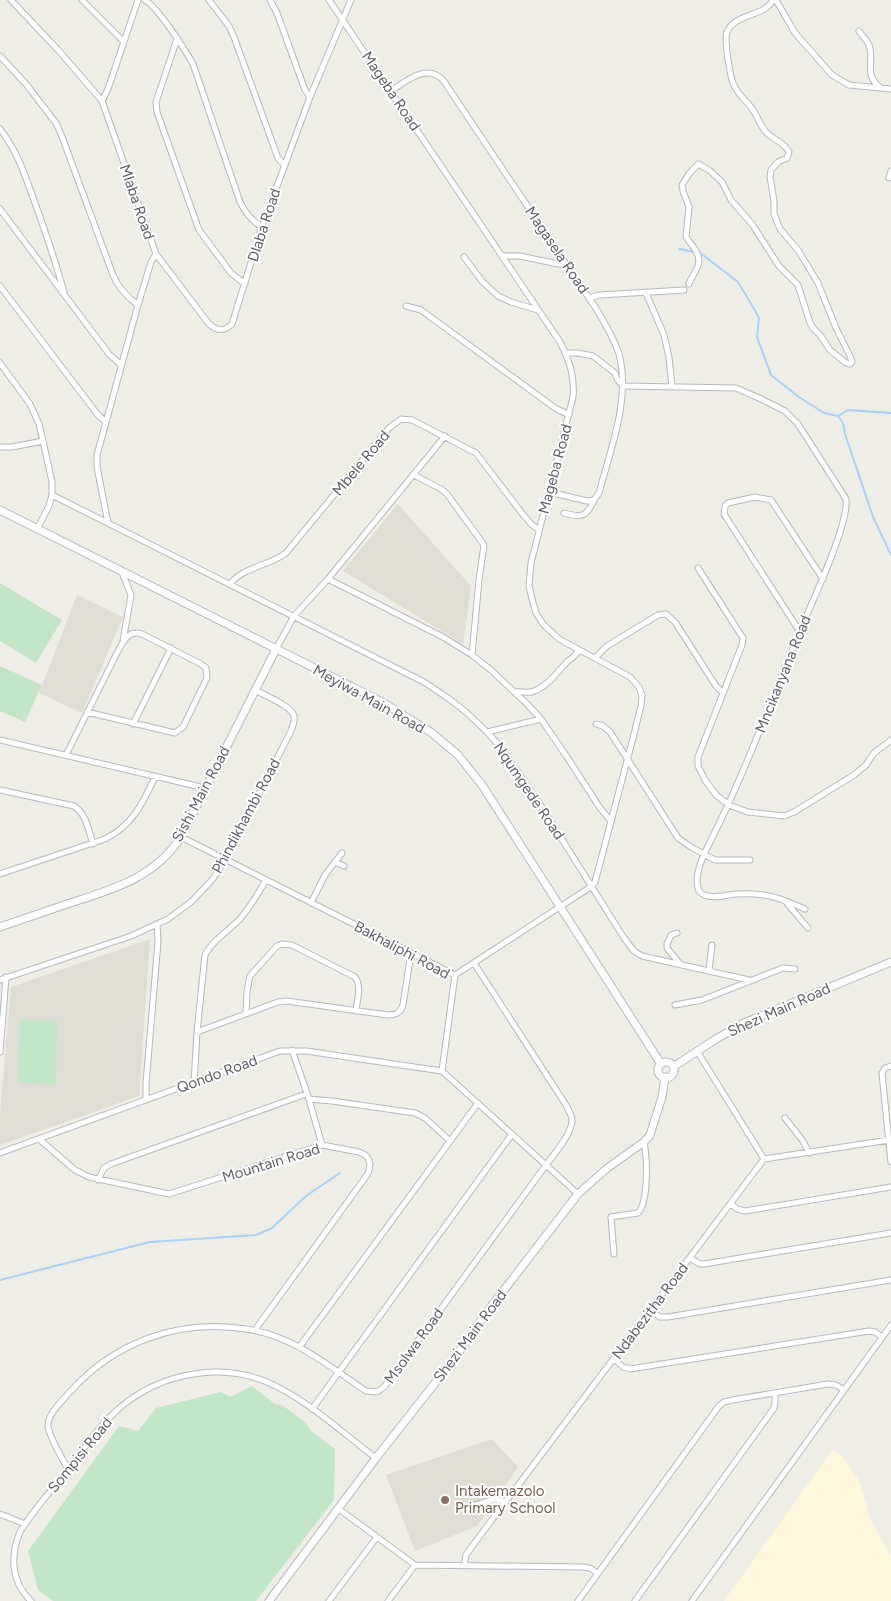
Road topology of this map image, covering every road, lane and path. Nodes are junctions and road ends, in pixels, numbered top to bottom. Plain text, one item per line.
1 (11, 0) edge
2 (83, 0) edge
3 (138, 0) edge
4 (145, 0) edge
5 (208, 0) edge
6 (270, 0) edge
7 (329, 0) edge
8 (352, 0) edge
9 (775, 0) edge
10 (344, 20) junction
11 (859, 31) dead end
12 (177, 39) junction
13 (123, 41) junction
14 (0, 56) edge
15 (880, 88) junction
16 (891, 89) edge
17 (392, 91) junction
18 (310, 97) junction
19 (102, 101) junction
20 (0, 129) edge
21 (284, 165) junction
22 (891, 171) edge
23 (889, 178) dead end
24 (0, 209) edge
25 (262, 227) junction
26 (156, 254) junction
27 (502, 256) junction
28 (464, 257) dead end
29 (55, 261) junction
30 (568, 266) junction
31 (43, 267) junction
32 (245, 284) junction
33 (689, 284) dead end
34 (0, 286) edge
35 (684, 290) dead end
36 (646, 293) junction
37 (65, 295) junction
38 (589, 298) junction
39 (138, 305) junction
40 (406, 306) dead end
41 (538, 310) junction
42 (566, 353) junction
43 (0, 363) edge
44 (121, 365) junction
45 (623, 386) junction
46 (672, 387) junction
47 (569, 415) junction
48 (105, 421) junction
49 (445, 436) junction
50 (43, 441) junction
51 (0, 447) edge
52 (414, 475) junction
53 (549, 492) junction
54 (52, 495) junction
55 (594, 500) junction
56 (0, 510) edge
57 (564, 513) dead end
58 (108, 522) junction
59 (38, 529) junction
60 (539, 530) junction
61 (698, 568) dead end
62 (122, 572) junction
63 (328, 578) junction
64 (822, 579) junction
65 (230, 584) junction
66 (294, 616) junction
67 (800, 632) junction
68 (123, 642) junction
69 (171, 648) junction
70 (276, 649) junction
71 (580, 650) junction
72 (472, 654) junction
73 (595, 658) junction
74 (255, 690) junction
75 (515, 692) junction
76 (722, 692) junction
77 (87, 712) junction
78 (540, 719) junction
79 (133, 724) junction
80 (596, 724) dead end
81 (487, 732) junction
82 (0, 740) edge
83 (891, 740) edge
84 (66, 755) junction
85 (628, 759) junction
86 (155, 776) junction
87 (206, 788) junction
88 (0, 790) edge
89 (729, 805) junction
90 (611, 821) junction
91 (181, 837) junction
92 (93, 844) junction
93 (342, 853) dead end
94 (704, 854) junction
95 (226, 859) junction
96 (750, 860) dead end
97 (335, 862) junction
98 (344, 866) dead end
99 (0, 874) edge
100 (266, 880) junction
101 (592, 886) junction
102 (784, 900) junction
103 (311, 903) junction
104 (561, 906) junction
105 (805, 909) dead end
106 (157, 925) junction
107 (0, 927) edge
108 (808, 928) dead end
109 (677, 933) dead end
110 (712, 945) dead end
111 (411, 953) junction
112 (891, 962) edge
113 (474, 963) junction
114 (681, 964) junction
115 (795, 969) dead end
116 (709, 970) junction
117 (455, 975) junction
118 (6, 977) junction
119 (0, 980) edge
120 (749, 980) junction
121 (675, 1005) dead end
122 (356, 1010) junction
123 (246, 1014) junction
124 (197, 1032) junction
125 (292, 1050) junction
126 (697, 1051) junction
127 (0, 1052) edge
128 (660, 1064) junction
129 (891, 1066) edge
130 (673, 1067) junction
131 (442, 1071) junction
132 (665, 1077) junction
133 (194, 1083) junction
134 (308, 1097) junction
135 (146, 1100) junction
136 (478, 1103) junction
137 (785, 1118) dead end
138 (512, 1134) junction
139 (39, 1139) junction
140 (450, 1140) junction
141 (888, 1140) junction
142 (644, 1142) junction
143 (322, 1145) junction
144 (0, 1153) edge
145 (808, 1153) junction
146 (764, 1159) junction
147 (891, 1162) edge
148 (546, 1165) junction
149 (98, 1180) junction
150 (891, 1187) edge
151 (578, 1194) junction
152 (731, 1204) junction
153 (891, 1233) edge
154 (614, 1254) dead end
155 (690, 1258) junction
156 (891, 1280) edge
157 (650, 1311) junction
158 (891, 1326) edge
159 (255, 1330) junction
160 (882, 1337) junction
161 (300, 1346) junction
162 (614, 1360) junction
163 (339, 1371) junction
164 (844, 1390) junction
165 (775, 1393) junction
166 (312, 1409) junction
167 (376, 1458) junction
168 (68, 1469) junction
169 (506, 1502) junction
170 (475, 1505) dead end
171 (339, 1509) junction
172 (0, 1514) edge
173 (25, 1524) junction
174 (377, 1537) junction
175 (415, 1565) junction
176 (464, 1566) junction
177 (597, 1573) junction
178 (31, 1601) edge
179 (269, 1601) edge
180 (329, 1601) edge
181 (388, 1601) edge
182 (578, 1601) edge
183 (636, 1601) edge
184 (692, 1601) edge

1 - 19 street, Mlaba Road
2 - 13 street
3 - 13 street
4 - 12 street
5 - 21 street
6 - 18 street
7 - 10 street, Mageba Road
8 - 10 street, Dlaba Road
9 - 15 street
9 - 33 street
10 - 17 street, Mageba Road
10 - 18 street, Dlaba Road
11 - 15 street
12 - 25 street
12 - 32 street
13 - 19 street
14 - 39 street
15 - 16 street
17 - 27 street, Mageba Road
17 - 30 street, Magasela Road
18 - 21 street, Dlaba Road
19 - 26 street, Mlaba Road
20 - 29 street
21 - 25 street, Dlaba Road
22 - 23 street
24 - 31 street
25 - 32 street, Dlaba Road
26 - 32 street, Dlaba Road
26 - 39 street, Mlaba Road
27 - 30 street
27 - 41 street, Mageba Road
28 - 41 street
29 - 31 street
29 - 37 street
30 - 38 street, Magasela Road
31 - 37 street
34 - 48 street
35 - 36 street
36 - 38 street
36 - 46 street
37 - 44 street
38 - 45 street, Magasela Road
39 - 44 street, Mlaba Road
40 - 47 street
41 - 42 street, Mageba Road
42 - 45 street
42 - 47 street, Mageba Road
43 - 50 street
44 - 48 street, Mlaba Road
45 - 46 street, Mncikanyana Road
45 - 55 street, Magasela Road
46 - 64 street, Mncikanyana Road
47 - 53 street, Mageba Road
48 - 58 street, Mlaba Road
49 - 52 street
49 - 60 street, Mbele Road
49 - 65 street, Mbele Road
50 - 51 street
50 - 54 street
52 - 63 street
52 - 72 street
53 - 55 street
53 - 60 street, Mageba Road
54 - 58 street, Nqumgede Road
54 - 59 street
55 - 57 street
56 - 59 street, Meyiwa Main Road
58 - 65 street, Nqumgede Road
59 - 62 street, Meyiwa Main Road
60 - 71 street, Mageba Road
61 - 76 street
62 - 68 street
62 - 70 street, Meyiwa Main Road
63 - 66 street
63 - 72 street
64 - 67 street, Mncikanyana Road
64 - 67 street
65 - 66 street, Nqumgede Road
66 - 70 street
66 - 81 street, Nqumgede Road
67 - 89 street, Mncikanyana Road
68 - 69 street
68 - 77 street
69 - 79 street
69 - 79 street
70 - 74 street, Sishi Main Road
70 - 104 street, Meyiwa Main Road
71 - 73 street, Mageba Road
71 - 75 street
72 - 75 street
73 - 76 street
73 - 85 street, Mageba Road
74 - 87 street, Sishi Main Road
74 - 95 street, Phindikhambi Road
75 - 78 street
76 - 89 street
77 - 79 street
77 - 84 street
78 - 81 street
78 - 90 street
80 - 85 street
81 - 101 street, Nqumgede Road
82 - 84 street
83 - 89 street
84 - 86 street
85 - 90 street, Mageba Road
85 - 94 street
86 - 87 street
86 - 92 street
87 - 91 street, Sishi Main Road
88 - 92 street
89 - 94 street, Mncikanyana Road
90 - 101 street, Mageba Road
91 - 95 street, Bakhaliphi Road
91 - 107 street, Sishi Main Road
92 - 99 street
93 - 97 street
94 - 96 street
94 - 102 street, Mncikanyana Road
95 - 100 street, Bakhaliphi Road
95 - 106 street, Phindikhambi Road
97 - 98 street
97 - 103 street
100 - 103 street, Bakhaliphi Road
100 - 124 street
101 - 104 street
101 - 114 street, Nqumgede Road
102 - 105 street
102 - 108 street
103 - 111 street, Bakhaliphi Road
104 - 113 street
104 - 128 street, Meyiwa Main Road
106 - 118 street, Phindikhambi Road
106 - 135 street
109 - 114 street
110 - 116 street
111 - 117 street, Bakhaliphi Road
111 - 122 street
112 - 126 street, Shezi Main Road
113 - 117 street
113 - 148 street, Msolwa Road
114 - 116 street, Nqumgede Road
115 - 120 street
116 - 120 street, Nqumgede Road
117 - 131 street, Bakhaliphi Road
118 - 119 street, Phindikhambi Road
118 - 127 street
120 - 121 street
122 - 123 street
122 - 123 street
123 - 124 street
124 - 133 street
125 - 131 street, Qondo Road
125 - 133 street, Qondo Road
125 - 134 street
126 - 130 street, Shezi Main Road
126 - 146 street
128 - 130 street
128 - 132 street
129 - 141 street
130 - 132 street, Shezi Main Road
131 - 136 street
132 - 142 street, Shezi Main Road
133 - 135 street, Qondo Road
134 - 140 street
134 - 143 street
134 - 149 street
135 - 139 street, Qondo Road
136 - 138 street
136 - 140 street
137 - 145 street
138 - 148 street
138 - 163 street
139 - 144 street, Qondo Road
139 - 149 street, Mountain Road
140 - 161 street
141 - 145 street
141 - 147 street
142 - 151 street, Shezi Main Road
142 - 154 street
143 - 149 street, Mountain Road
143 - 159 street, Mountain Road
145 - 146 street
146 - 152 street, Ndabezitha Road
148 - 151 street
148 - 163 street, Msolwa Road
150 - 152 street
151 - 167 street, Shezi Main Road
152 - 155 street, Ndabezitha Road
153 - 155 street
155 - 157 street, Ndabezitha Road
156 - 157 street
157 - 162 street, Ndabezitha Road
158 - 160 street
159 - 161 street, Msolwa Road
159 - 168 street, Msolwa Road
160 - 162 street
160 - 164 street
161 - 163 street, Msolwa Road
162 - 169 street, Ndabezitha Road
163 - 166 street
164 - 165 street
164 - 184 street
165 - 177 street
165 - 183 street
166 - 167 street, Sompisi Road
166 - 168 street, Sompisi Road
167 - 171 street, Shezi Main Road
168 - 173 street, Sompisi Road
169 - 170 street
169 - 176 street, Ndabezitha Road
171 - 174 street
171 - 179 street, Shezi Main Road
172 - 173 street
173 - 178 street, Sompisi Road
174 - 175 street
174 - 180 street
175 - 176 street
175 - 181 street
176 - 177 street
177 - 182 street

